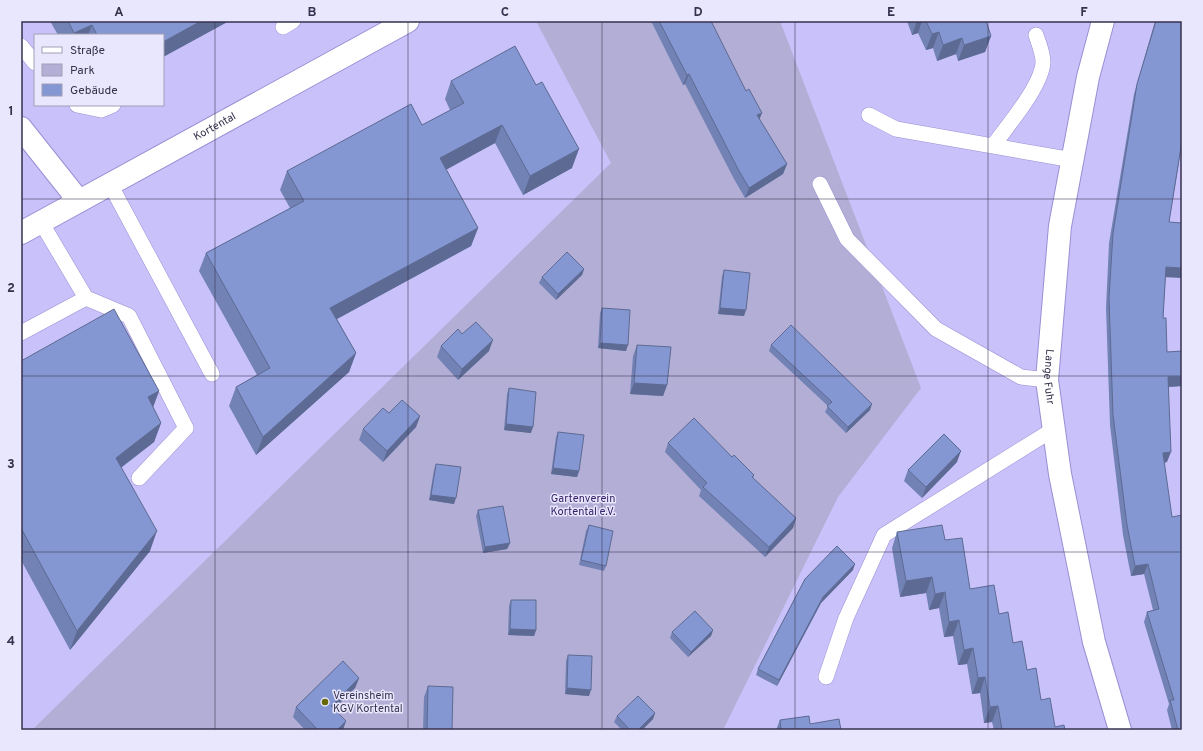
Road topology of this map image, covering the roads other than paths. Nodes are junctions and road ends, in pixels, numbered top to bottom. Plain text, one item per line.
1 (408, 21) edge
2 (1103, 21) edge
3 (1036, 35) dead end
4 (21, 46) edge
5 (34, 62) edge
6 (82, 106) edge
7 (111, 106) edge
8 (869, 114) dead end
9 (21, 128) edge
10 (993, 146) junction
11 (1073, 160) junction
12 (110, 184) junction
13 (820, 184) dead end
14 (79, 201) junction
15 (41, 222) junction
16 (21, 233) edge
17 (86, 298) junction
18 (21, 333) edge
19 (212, 374) dead end
20 (1047, 380) junction
21 (1054, 429) junction
22 (139, 478) dead end
23 (826, 677) dead end
24 (1120, 730) edge

1 - 12 street, Kortental
2 - 11 street, Lange Fuhr
3 - 10 lane
4 - 5 lane
6 - 7 lane
8 - 10 lane
9 - 14 street
10 - 11 lane
11 - 20 street, Lange Fuhr
12 - 14 street, Kortental
12 - 19 lane
13 - 20 lane
14 - 15 street, Kortental
15 - 16 street, Kortental
15 - 17 lane
17 - 18 lane
17 - 22 lane
20 - 21 street, Lange Fuhr
21 - 23 lane
21 - 24 street, Lange Fuhr

